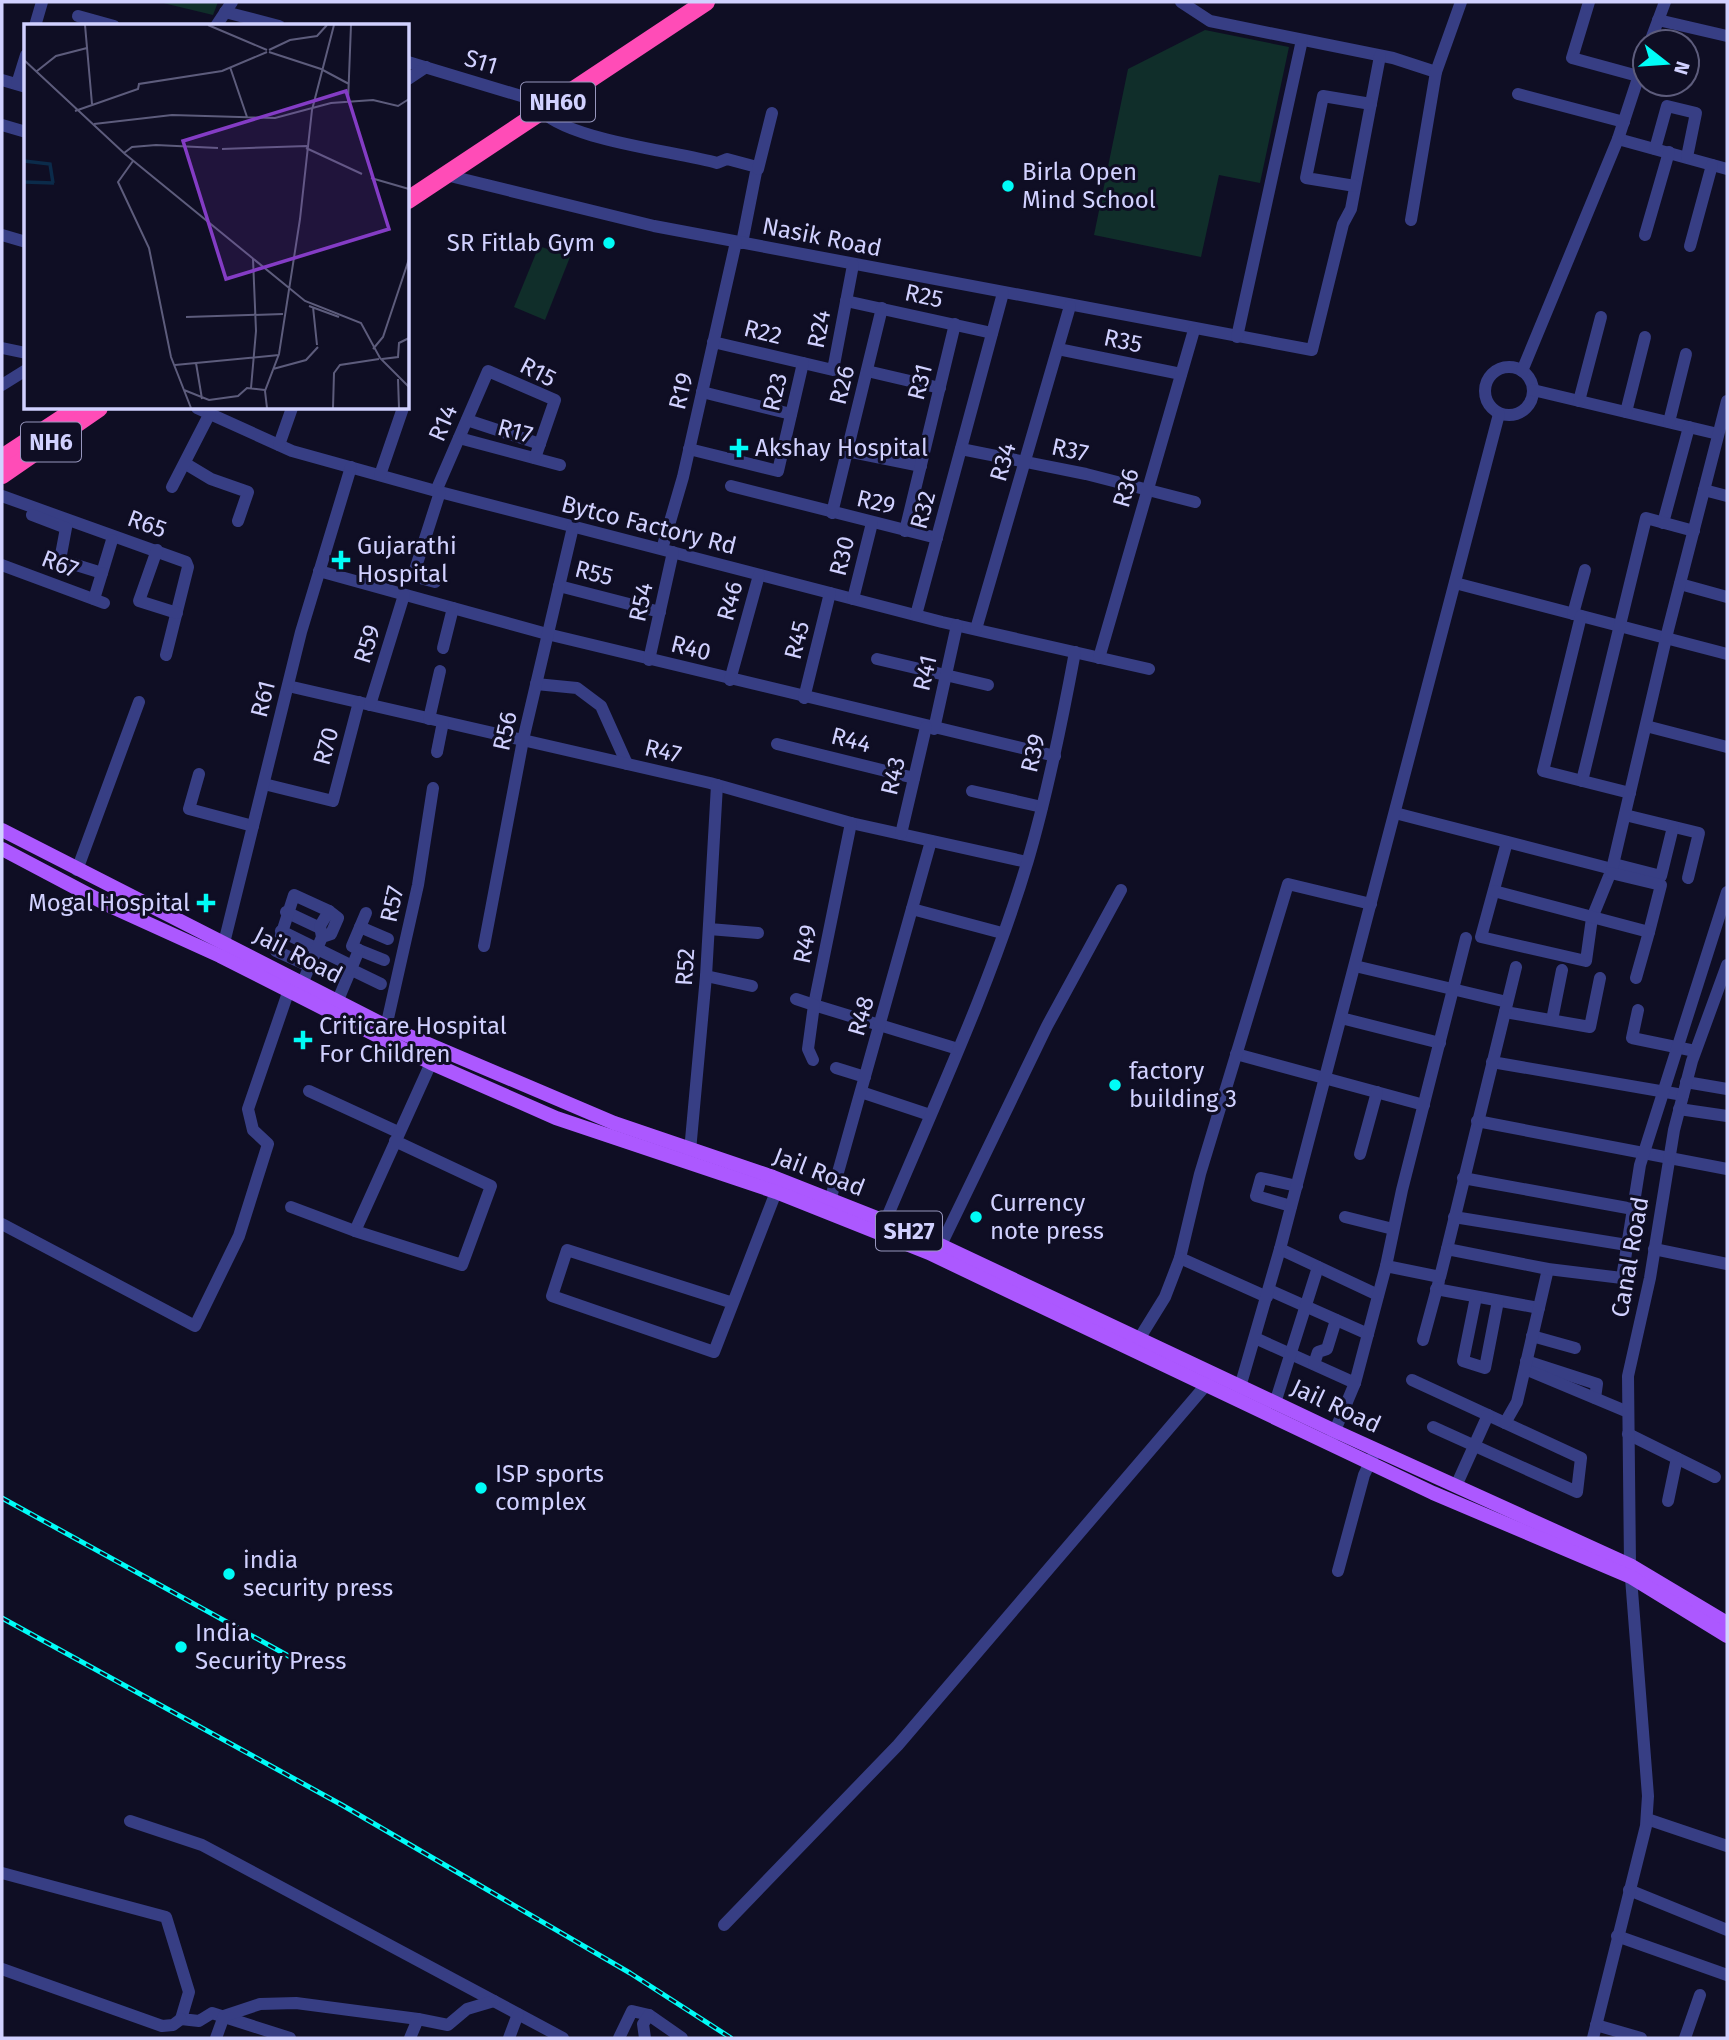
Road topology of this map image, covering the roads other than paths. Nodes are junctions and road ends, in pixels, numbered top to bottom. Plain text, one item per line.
1 (42, 2) edge
2 (692, 2) edge
3 (706, 2) edge
4 (1181, 2) edge
5 (1461, 2) edge
6 (1589, 2) edge
7 (1665, 2) edge
8 (229, 7) edge
9 (78, 16) dead end
10 (1658, 20) junction
11 (36, 24) edge
12 (107, 24) edge
13 (217, 24) edge
14 (274, 24) edge
15 (1655, 28) edge
16 (1727, 36) edge
17 (1302, 40) junction
18 (1380, 56) junction
19 (410, 63) edge
20 (426, 67) junction
21 (1436, 72) junction
22 (1631, 74) edge
23 (410, 78) edge
24 (2, 80) edge
25 (22, 86) edge
26 (1518, 94) dead end
27 (1631, 98) edge
28 (1371, 104) junction
29 (540, 106) junction
30 (772, 113) dead end
31 (1624, 122) junction
32 (2, 125) edge
33 (24, 131) edge
34 (1618, 139) junction
35 (1656, 149) junction
36 (1669, 152) junction
37 (1687, 157) junction
38 (1713, 165) junction
39 (758, 169) junction
40 (1727, 169) edge
41 (446, 175) junction
42 (1355, 186) junction
43 (410, 189) edge
44 (410, 199) edge
45 (1411, 220) dead end
46 (2, 235) edge
47 (1646, 235) dead end
48 (24, 238) edge
49 (739, 243) junction
50 (1690, 246) dead end
51 (853, 265) junction
52 (1003, 293) junction
53 (846, 301) junction
54 (1070, 306) junction
55 (882, 308) junction
56 (1601, 317) dead end
57 (955, 324) junction
58 (1194, 330) junction
59 (992, 332) junction
60 (1237, 337) junction
61 (1645, 337) dead end
62 (713, 342) junction
63 (2, 348) edge
64 (1058, 349) junction
65 (24, 353) edge
66 (1686, 354) dead end
67 (803, 363) junction
68 (24, 371) edge
69 (488, 371) joint
70 (867, 371) junction
71 (1522, 371) junction
72 (1181, 374) junction
73 (2, 385) edge
74 (940, 388) junction
75 (1533, 390) junction
76 (702, 393) junction
77 (1579, 401) junction
78 (1727, 401) edge
79 (74, 410) edge
80 (96, 410) edge
81 (201, 410) edge
82 (291, 410) edge
83 (402, 410) edge
84 (1626, 412) junction
85 (209, 414) junction
86 (1499, 414) junction
87 (791, 415) junction
88 (467, 420) junction
89 (1669, 422) junction
90 (1689, 427) junction
91 (1718, 434) junction
92 (459, 438) junction
93 (540, 444) junction
94 (279, 446) junction
95 (689, 449) junction
96 (961, 449) junction
97 (847, 451) junction
98 (2, 458) edge
99 (535, 458) junction
100 (1025, 461) junction
101 (186, 464) junction
102 (560, 465) dead end
103 (921, 466) junction
104 (351, 467) junction
105 (2, 475) edge
106 (380, 475) junction
107 (731, 486) dead end
108 (173, 487) dead end
109 (1147, 488) junction
110 (1704, 490) junction
111 (438, 491) junction
112 (2, 496) edge
113 (1727, 496) edge
114 (1195, 502) dead end
115 (2, 504) edge
116 (832, 513) junction
117 (237, 521) dead end
118 (872, 523) junction
119 (1663, 523) junction
120 (68, 524) junction
121 (573, 527) junction
122 (905, 531) junction
123 (1694, 531) junction
124 (937, 538) junction
125 (112, 540) dead end
126 (157, 550) junction
127 (667, 551) junction
128 (2, 565) edge
129 (1586, 570) dead end
130 (320, 571) junction
131 (102, 573) junction
132 (759, 575) junction
133 (435, 582) dead end
134 (1455, 583) junction
135 (1680, 584) junction
136 (559, 586) junction
137 (830, 593) junction
138 (404, 595) junction
139 (1727, 597) edge
140 (853, 599) junction
141 (453, 608) junction
142 (660, 612) junction
143 (177, 613) junction
144 (916, 615) junction
145 (1577, 615) junction
146 (957, 625) junction
147 (1620, 626) junction
148 (976, 629) junction
149 (547, 634) junction
150 (1666, 638) junction
151 (443, 648) dead end
152 (1075, 652) junction
153 (1727, 654) edge
154 (166, 655) dead end
155 (1099, 657) junction
156 (877, 659) dead end
157 (649, 660) junction
158 (1149, 669) dead end
159 (440, 671) dead end
160 (946, 676) junction
161 (730, 680) junction
162 (536, 684) junction
163 (988, 685) dead end
164 (288, 686) junction
165 (804, 698) junction
166 (139, 702) dead end
167 (364, 704) junction
168 (429, 719) junction
169 (443, 722) junction
170 (1646, 726) junction
171 (930, 728) junction
172 (523, 740) junction
173 (777, 744) dead end
174 (1727, 747) edge
175 (437, 752) dead end
176 (1055, 756) junction
177 (627, 764) junction
178 (199, 774) dead end
179 (914, 778) junction
180 (1582, 781) junction
181 (264, 784) junction
182 (717, 785) junction
183 (433, 788) dead end
184 (972, 791) dead end
185 (1630, 793) junction
186 (1042, 807) junction
187 (1395, 813) junction
188 (1625, 815) junction
189 (851, 823) junction
190 (253, 826) junction
191 (1673, 827) junction
192 (2, 831) edge
193 (901, 834) junction
194 (931, 841) junction
195 (1507, 842) junction
196 (2, 849) edge
197 (1027, 862) junction
198 (1612, 869) junction
199 (78, 870) junction
200 (1688, 878) dead end
201 (1121, 890) dead end
202 (1494, 891) junction
203 (1727, 892) edge
204 (1371, 904) junction
205 (912, 908) junction
206 (328, 911) junction
207 (286, 912) junction
208 (366, 913) dead end
209 (1592, 918) junction
210 (334, 927) junction
211 (709, 929) junction
212 (281, 931) junction
213 (358, 932) junction
214 (1649, 932) junction
215 (758, 933) dead end
216 (1002, 933) junction
217 (320, 938) junction
218 (1466, 938) dead end
219 (388, 939) dead end
220 (224, 943) junction
221 (484, 946) dead end
222 (359, 950) junction
223 (384, 960) dead end
224 (1727, 965) edge
225 (309, 966) junction
226 (1355, 966) junction
227 (351, 967) junction
228 (1516, 967) dead end
229 (1562, 970) dead end
230 (706, 976) junction
231 (1600, 978) dead end
232 (1636, 978) dead end
233 (381, 984) dead end
234 (296, 986) junction
235 (752, 986) dead end
236 (1453, 989) junction
237 (796, 999) dead end
238 (338, 1000) junction
239 (1713, 1000) junction
240 (1727, 1004) edge
241 (814, 1005) junction
242 (1506, 1007) junction
243 (1638, 1010) dead end
244 (1341, 1018) junction
245 (1552, 1020) junction
246 (880, 1025) junction
247 (385, 1033) junction
248 (1440, 1043) junction
249 (1677, 1047) junction
250 (958, 1049) junction
251 (1695, 1051) junction
252 (1236, 1054) junction
253 (813, 1060) dead end
254 (1492, 1062) junction
255 (431, 1063) junction
256 (836, 1068) dead end
257 (865, 1077) junction
258 (1325, 1078) junction
259 (1686, 1082) junction
260 (1727, 1089) edge
261 (309, 1091) dead end
262 (861, 1092) junction
263 (1377, 1092) junction
264 (1662, 1092) junction
265 (1681, 1102) junction
266 (1424, 1105) junction
267 (930, 1115) junction
268 (1727, 1116) edge
269 (1477, 1121) junction
270 (614, 1123) junction
271 (396, 1137) junction
272 (608, 1137) junction
273 (690, 1151) junction
274 (1360, 1154) dead end
275 (1643, 1155) junction
276 (1668, 1159) junction
277 (1727, 1169) edge
278 (1463, 1178) junction
279 (1297, 1186) junction
280 (776, 1192) junction
281 (1291, 1206) junction
282 (828, 1207) junction
283 (291, 1208) dead end
284 (1633, 1209) junction
285 (1345, 1217) dead end
286 (1454, 1217) junction
287 (885, 1222) junction
288 (2, 1224) edge
289 (1393, 1229) junction
290 (355, 1231) junction
291 (942, 1245) junction
292 (1627, 1245) junction
293 (1280, 1249) junction
294 (1447, 1249) junction
295 (1654, 1249) junction
296 (1180, 1258) junction
297 (1727, 1264) edge
298 (1386, 1266) junction
299 (1318, 1267) junction
300 (1548, 1269) junction
301 (1438, 1283) junction
302 (1268, 1294) junction
303 (1378, 1295) junction
304 (1476, 1297) junction
305 (1498, 1301) junction
306 (733, 1303) junction
307 (1306, 1307) junction
308 (1539, 1308) junction
309 (1068, 1313) junction
310 (1336, 1320) junction
311 (1368, 1334) junction
312 (1532, 1335) junction
313 (1255, 1338) junction
314 (1139, 1339) junction
315 (1423, 1340) dead end
316 (1575, 1348) dead end
317 (1291, 1354) junction
318 (1314, 1364) junction
319 (1526, 1365) junction
320 (1211, 1379) junction
321 (1412, 1381) dead end
322 (1355, 1384) junction
323 (1239, 1393) junction
324 (1275, 1403) junction
325 (1628, 1412) junction
326 (1488, 1415) junction
327 (1504, 1423) junction
328 (1433, 1427) dead end
329 (1628, 1434) junction
330 (1332, 1438) junction
331 (1474, 1445) junction
332 (1376, 1449) junction
333 (1677, 1458) junction
334 (1369, 1464) junction
335 (1715, 1477) dead end
336 (1455, 1486) junction
337 (1668, 1501) dead end
338 (1630, 1571) junction
339 (1338, 1572) dead end
340 (1727, 1623) edge
341 (1727, 1636) edge
342 (1647, 1819) junction
343 (130, 1821) dead end
344 (1727, 1846) edge
345 (2, 1872) edge
346 (1629, 1890) junction
347 (724, 1925) dead end
348 (1727, 1930) edge
349 (1617, 1936) junction
350 (2, 1969) edge
351 (1727, 1975) edge
352 (1700, 1995) dead end
353 (494, 2001) junction
354 (518, 2014) junction
355 (649, 2015) junction
356 (224, 2016) junction
357 (181, 2019) junction
358 (418, 2019) junction
359 (1596, 2025) junction
360 (216, 2038) edge
361 (290, 2038) edge
362 (410, 2038) edge
363 (509, 2038) edge
364 (563, 2038) edge
365 (619, 2038) edge
366 (645, 2038) edge
367 (682, 2038) edge
368 (1593, 2038) edge
369 (1641, 2038) edge
370 (1685, 2038) edge

1 - 11 street
2 - 29 highway, NH60
3 - 29 highway, NH60
4 - 17 street
5 - 21 street
6 - 22 street
7 - 10 street
8 - 13 street
8 - 14 street
9 - 12 street
10 - 15 street
10 - 16 street
17 - 18 street
17 - 60 street
18 - 21 street
18 - 28 street
19 - 20 street, S11
20 - 23 street
20 - 29 street, S11
21 - 45 street
24 - 25 street
26 - 31 street
27 - 31 street
28 - 42 street
28 - 42 street
29 - 39 street, S11
29 - 41 highway, NH60
29 - 43 highway, NH60
30 - 39 street, R19
31 - 34 street
32 - 33 street
34 - 35 street
34 - 71 street
35 - 36 street
35 - 37 street
36 - 37 street
36 - 47 street
37 - 38 street
38 - 40 street
38 - 50 street
39 - 49 street, R19
41 - 44 highway, NH60
41 - 49 street, Nasik Road
42 - 60 street, Nasik Road
46 - 48 street
49 - 51 street, Nasik Road
49 - 62 street, R19
51 - 52 street, Nasik Road
51 - 53 street, R24
52 - 54 street, Nasik Road
52 - 59 street, R32
53 - 55 street, R25
53 - 67 street, R24
54 - 58 street, Nasik Road
54 - 64 street, R34
55 - 57 street, R25
55 - 70 street, R26
56 - 77 street
57 - 59 street, R25
57 - 74 street, R31
58 - 60 street, Nasik Road
58 - 72 street, R36
59 - 96 street, R32
61 - 84 street
62 - 67 street, R22
62 - 76 street, R19
63 - 65 street
64 - 72 street, R35
64 - 100 street, R34
66 - 89 street
67 - 87 street, R23
68 - 73 street
69 - 88 street, R14
69 - 93 street, R15
70 - 74 street
70 - 97 street, R26
71 - 75 street
71 - 86 street
72 - 109 street, R36
74 - 103 street, R31
75 - 77 street
75 - 86 street
76 - 87 street
76 - 95 street, R19
77 - 84 street
78 - 91 street
79 - 98 highway
80 - 105 highway, NH6
81 - 85 street, Bytco Factory Rd
82 - 94 street
83 - 106 street
84 - 89 street
85 - 94 street, Bytco Factory Rd
85 - 101 street
86 - 134 street
87 - 95 street, R23
88 - 92 street, R14
88 - 93 street
89 - 90 street
90 - 91 street
90 - 119 street
91 - 110 street
92 - 99 street, R17
92 - 111 street, R14
93 - 99 street, R15
94 - 104 street, Bytco Factory Rd
95 - 127 street, R19
96 - 100 street, R37
96 - 124 street, R32
97 - 103 street
97 - 116 street, R26
99 - 102 street, R17
100 - 109 street, R37
100 - 148 street, R34
101 - 108 street
101 - 117 street
103 - 122 street, R31
104 - 106 street, Bytco Factory Rd
104 - 130 street, R61
106 - 111 street, Bytco Factory Rd
107 - 116 street, R29
109 - 114 street, R37
109 - 155 street, R36
110 - 113 street
110 - 123 street
111 - 121 street, Bytco Factory Rd
111 - 133 street, R14
112 - 120 street, R65
115 - 120 street
116 - 118 street, R29
118 - 122 street, R29
118 - 140 street, R30
119 - 123 street
119 - 147 street
120 - 126 street, R65
120 - 131 street
121 - 127 street, Bytco Factory Rd
121 - 136 street, R56
122 - 124 street, R29
123 - 135 street
124 - 144 street, R32
125 - 131 street
126 - 143 street, R65
126 - 143 street
127 - 132 street, Bytco Factory Rd
127 - 142 street, R54
128 - 131 street, R67
129 - 145 street
130 - 138 street, R40
130 - 164 street, R61
132 - 137 street, Bytco Factory Rd
132 - 161 street, R46
134 - 145 street
134 - 187 street
135 - 139 street
135 - 150 street
136 - 142 street, R55
136 - 149 street, R56
137 - 140 street, Bytco Factory Rd
137 - 165 street, R45
138 - 141 street, R40
138 - 167 street, R59
140 - 144 street, Bytco Factory Rd
141 - 149 street, R40
141 - 151 street
142 - 157 street, R54
143 - 154 street, R65
144 - 146 street, Bytco Factory Rd
145 - 147 street
145 - 180 street
146 - 148 street, Bytco Factory Rd
146 - 160 street, R41
147 - 150 street
147 - 180 street
148 - 152 street, Bytco Factory Rd
149 - 157 street, R40
149 - 162 street, R56
150 - 153 street
150 - 170 street
152 - 155 street, Bytco Factory Rd
152 - 176 street, R39
155 - 158 street, Bytco Factory Rd
156 - 160 street
157 - 161 street, R40
159 - 168 street
160 - 163 street
160 - 171 street, R41
161 - 165 street, R40
162 - 172 street, R56
162 - 177 street
164 - 167 street, R47
164 - 181 street, R61
165 - 171 street, R40
166 - 199 street
167 - 168 street, R47
167 - 181 street, R70
168 - 169 street, R47
169 - 172 street, R47
169 - 175 street
170 - 174 street
170 - 185 street
171 - 176 street, R40
171 - 179 street, R43
172 - 177 street, R47
172 - 221 street, R56
173 - 179 street, R44
176 - 186 street, R39
177 - 182 street, R47
178 - 190 street
179 - 193 street, R43
180 - 185 street
181 - 190 street, R61
182 - 189 street, R47
182 - 211 street, R52
183 - 247 street, R57
184 - 186 street
185 - 188 street
186 - 197 street, R39
187 - 195 street
187 - 204 street
188 - 191 street
188 - 198 street
189 - 193 street, R47
189 - 241 street, R49
190 - 220 street, R61
191 - 198 street
191 - 200 street
192 - 199 main road, Jail Road / SH27
193 - 194 street, R47
194 - 197 street, R47
194 - 205 street, R48
195 - 198 street
195 - 202 street
196 - 234 main road
197 - 216 street, R39
198 - 209 street
198 - 214 street
199 - 220 main road, Jail Road / SH27
201 - 291 street
202 - 209 street
202 - 209 street
203 - 249 street
204 - 226 street
204 - 252 street
205 - 216 street
205 - 246 street, R48
206 - 207 street
206 - 210 street
206 - 217 street
207 - 212 street
207 - 217 street
208 - 213 street
209 - 214 street
210 - 213 street
210 - 217 street
211 - 215 street
211 - 230 street, R52
212 - 217 street
212 - 225 street
213 - 219 street
213 - 222 street
214 - 232 street
216 - 250 street, R39
217 - 225 street
217 - 227 street
218 - 236 street
220 - 234 main road, Jail Road / SH27
222 - 223 street
222 - 227 street
224 - 239 street, Canal Road
225 - 234 street
226 - 236 street
226 - 244 street
227 - 233 street
227 - 238 street
228 - 242 street
229 - 245 street
230 - 235 street
230 - 273 street, R52
231 - 245 street
234 - 238 main road, Jail Road / SH27
234 - 247 main road
234 - 288 street
236 - 242 street
236 - 248 street
237 - 241 street
238 - 247 main road, Jail Road / SH27
239 - 240 street
239 - 251 street, Canal Road
241 - 246 street
241 - 253 street, R49
242 - 245 street
242 - 254 street
243 - 249 street
244 - 248 street
244 - 258 street
246 - 250 street
246 - 257 street, R48
247 - 255 main road
247 - 270 main road, Jail Road / SH27
248 - 266 street
249 - 251 street
249 - 264 street
250 - 267 street, R39
251 - 259 street, Canal Road
252 - 258 street
252 - 296 street
254 - 264 street
254 - 269 street
255 - 271 street
255 - 272 main road
256 - 257 street
257 - 262 street, R48
258 - 263 street
258 - 279 street
259 - 260 street
259 - 265 street, Canal Road
261 - 271 street
262 - 267 street
262 - 282 street, R48
263 - 266 street
263 - 274 street
264 - 265 street
264 - 275 street
265 - 268 street
265 - 276 street, Canal Road
266 - 289 street
267 - 287 street, R39
269 - 275 street
269 - 278 street
270 - 272 main road
270 - 273 main road, Jail Road / SH27
271 - 290 street
271 - 290 street
272 - 280 main road
273 - 282 main road, Jail Road / SH27
275 - 276 street
275 - 284 street
276 - 277 street
276 - 295 street, Canal Road
278 - 284 street
278 - 286 street
279 - 281 street
279 - 281 street
280 - 282 main road
280 - 306 street
281 - 293 street
282 - 287 main road, Jail Road / SH27
282 - 309 main road
283 - 290 street
284 - 292 street
285 - 289 street
286 - 292 street
286 - 294 street
287 - 291 main road, Jail Road / SH27
289 - 298 street
291 - 309 main road, Jail Road / SH27
292 - 300 street
293 - 299 street
293 - 302 street
294 - 300 street
294 - 301 street
295 - 297 street
295 - 325 street, Canal Road
296 - 302 street
296 - 314 street
298 - 301 street
298 - 303 street
299 - 303 street
299 - 307 street
300 - 308 street
301 - 304 street
301 - 315 street
302 - 307 street
302 - 313 street
303 - 311 street
304 - 305 street
304 - 305 street
305 - 308 street
306 - 306 street
307 - 310 street
307 - 317 street
308 - 312 street
309 - 314 main road, Jail Road / SH27
309 - 320 main road
310 - 311 street
310 - 318 street
311 - 322 street
312 - 316 street
312 - 319 street
313 - 317 street
313 - 323 street
314 - 320 main road, Jail Road / SH27
317 - 318 street
317 - 324 street
318 - 322 street
319 - 325 street
319 - 327 street
320 - 323 main road, Jail Road / SH27
320 - 347 street
321 - 326 street
322 - 330 street
323 - 324 main road, Jail Road / SH27
323 - 330 main road
324 - 330 main road, Jail Road / SH27
325 - 329 street, Canal Road
326 - 327 street
326 - 331 street
327 - 331 street
328 - 331 street
329 - 333 street
329 - 338 street, Canal Road
330 - 332 main road, Jail Road / SH27
330 - 334 main road
331 - 336 street
332 - 334 street
332 - 336 main road, Jail Road / SH27
333 - 335 street
333 - 337 street
334 - 338 main road
334 - 339 street
336 - 338 main road, Jail Road / SH27
338 - 340 main road, Jail Road / SH27
338 - 341 main road
338 - 342 street, Canal Road
342 - 344 street
342 - 346 street, Canal Road
343 - 353 street
345 - 357 street
346 - 348 street
346 - 349 street, Canal Road
349 - 351 street
349 - 359 street, Canal Road
350 - 357 street
352 - 370 street
353 - 354 street
353 - 358 street
354 - 363 street
354 - 364 street
355 - 365 street
355 - 366 street
355 - 367 street
356 - 357 street
356 - 358 street
356 - 360 street
356 - 361 street
358 - 362 street
359 - 368 street, Canal Road
359 - 369 street

